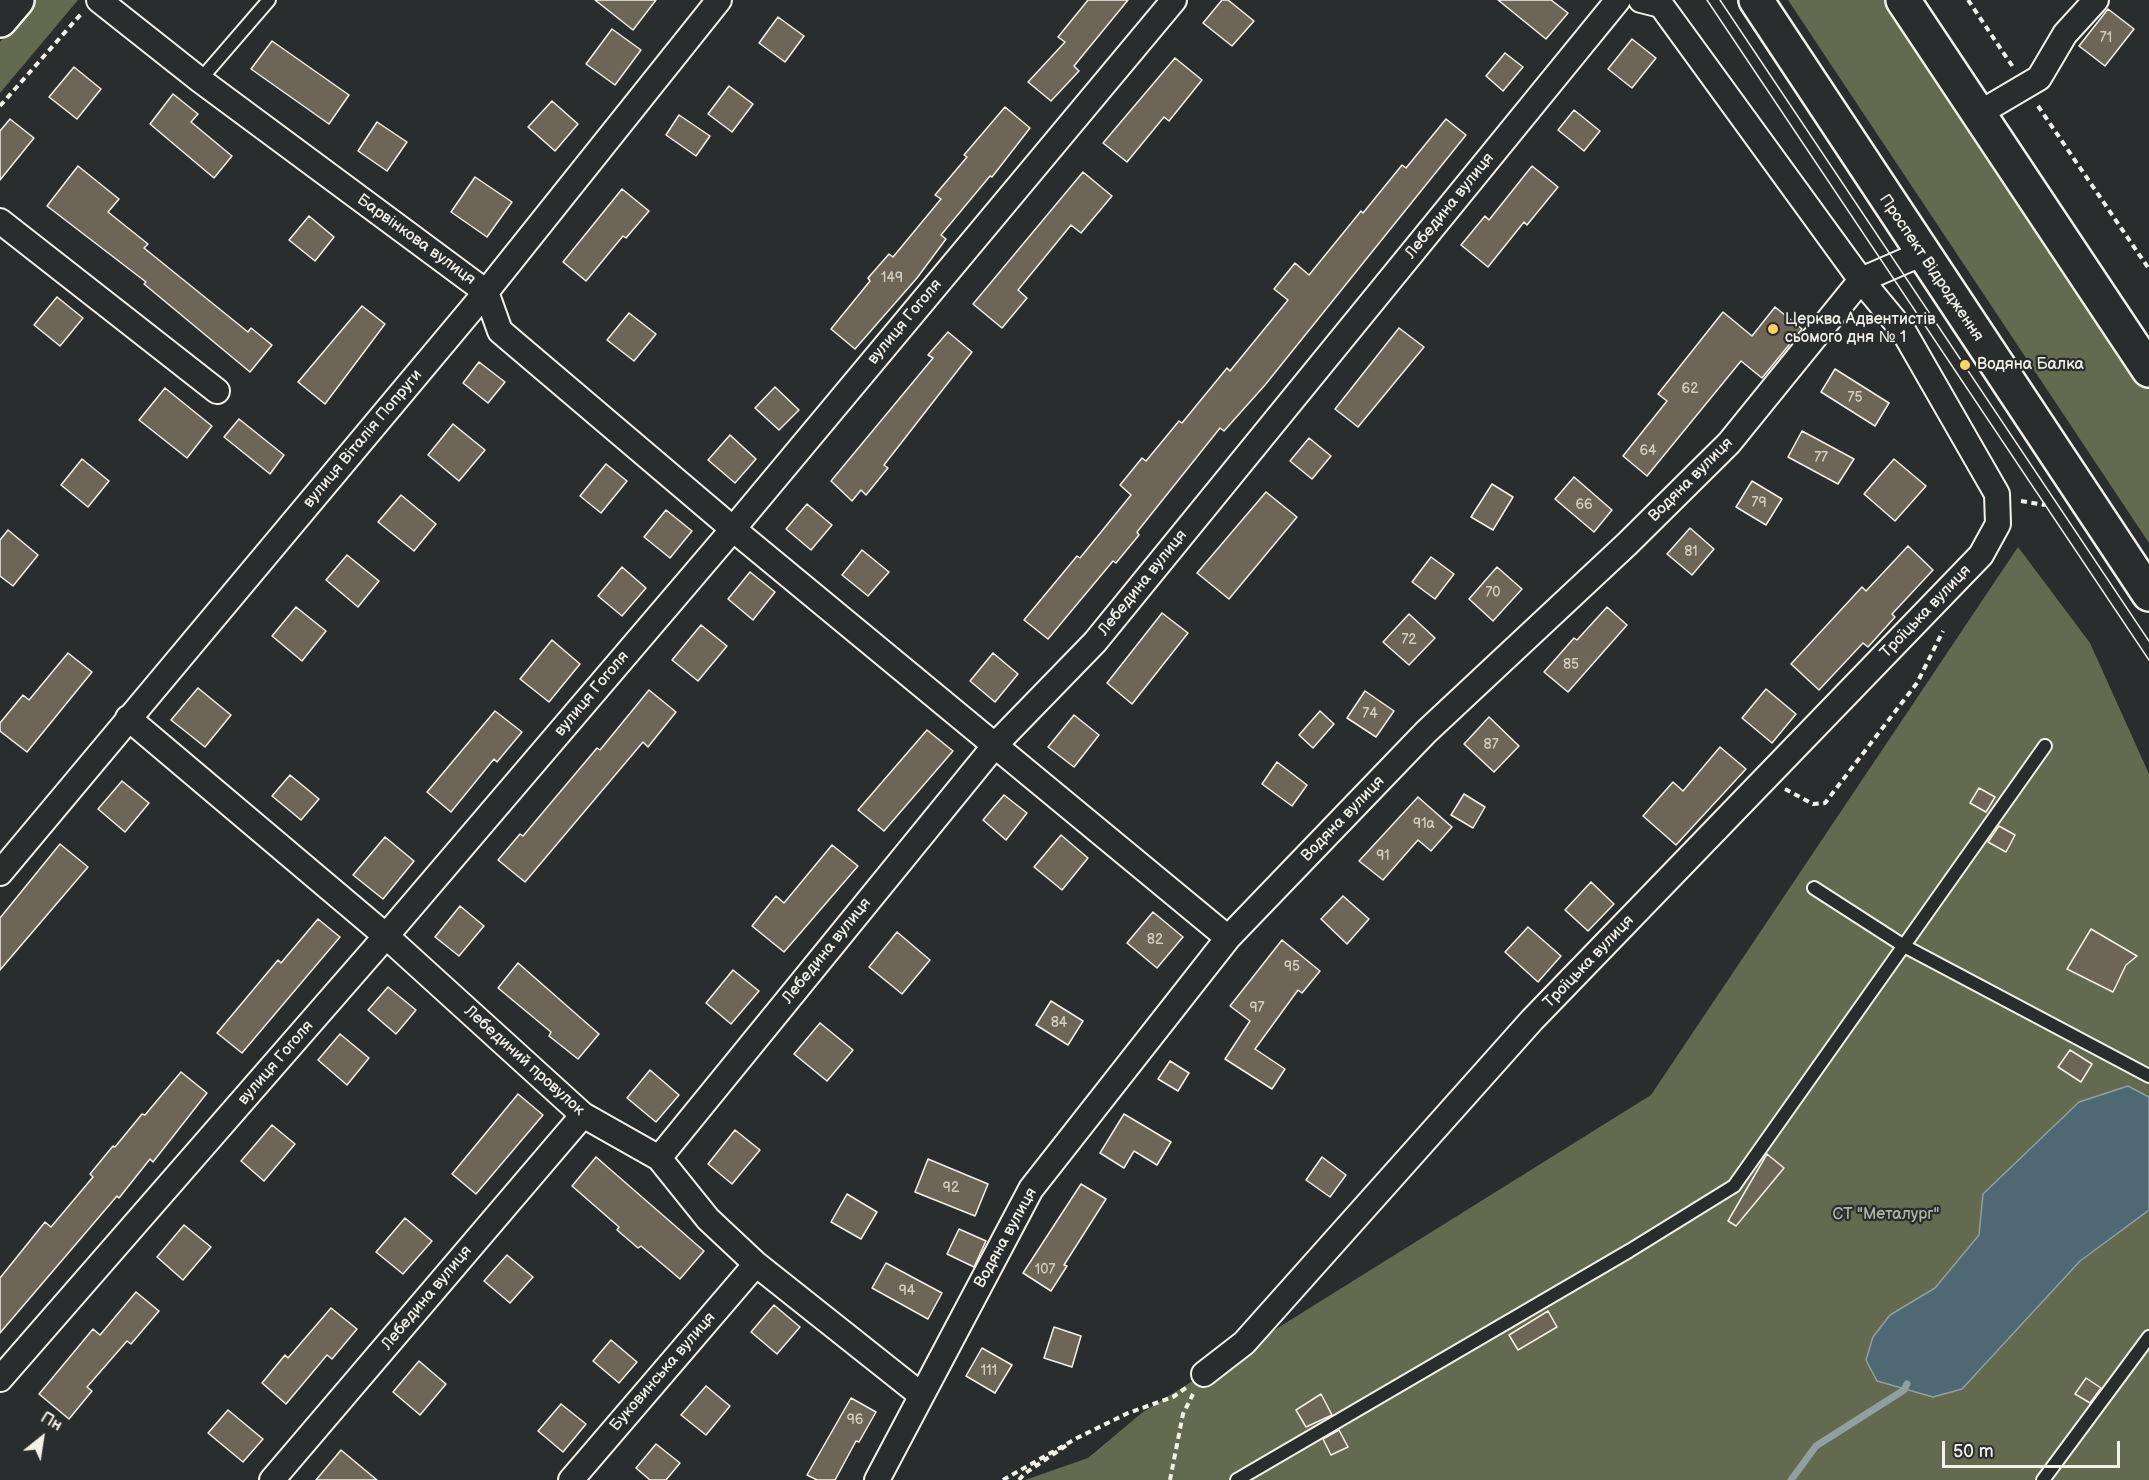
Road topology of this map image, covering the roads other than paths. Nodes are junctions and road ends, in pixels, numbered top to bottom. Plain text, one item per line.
1 (17, 0) edge
2 (269, 0) edge
3 (719, 0) edge
4 (1174, 0) edge
5 (1618, 0) edge
6 (1641, 0) edge
7 (1756, 0) edge
8 (1903, 0) edge
9 (2096, 0) edge
10 (92, 4) edge
11 (0, 20) edge
12 (200, 80) junction
13 (1978, 114) junction
14 (0, 221) edge
15 (1922, 254) junction
16 (1861, 280) junction
17 (486, 292) junction
18 (2149, 370) edge
19 (217, 391) dead end
20 (733, 529) junction
21 (2149, 594) edge
22 (128, 718) junction
23 (996, 744) junction
24 (2044, 746) dead end
25 (0, 873) edge
26 (1814, 888) dead end
27 (387, 936) junction
28 (1228, 938) junction
29 (1904, 946) junction
30 (2149, 1076) edge
31 (583, 1115) junction
32 (659, 1158) junction
33 (756, 1264) junction
34 (2149, 1337) edge
35 (1204, 1374) road end
36 (0, 1379) edge
37 (921, 1395) junction
38 (272, 1480) edge
39 (571, 1480) edge
40 (877, 1480) edge
41 (1237, 1480) edge
42 (2043, 1480) edge

1 - 11 main road
2 - 12 lane
3 - 17 street, вулиця Віталія Попруги
4 - 20 street, вулиця Гоголя
5 - 23 street, Лебедина вулиця
6 - 16 street, Троїцька вулиця
7 - 15 main road, Проспект Відродження
8 - 13 main road
9 - 13 street
10 - 12 street, Барвінкова вулиця
12 - 17 street, Барвінкова вулиця
13 - 18 main road
14 - 19 street
15 - 16 street, Водяна вулиця
15 - 21 main road, Проспект Відродження
16 - 28 street, Водяна вулиця
16 - 35 street, Троїцька вулиця
17 - 20 street, Барвінкова вулиця
17 - 22 street, вулиця Віталія Попруги
20 - 23 street, Барвінкова вулиця
20 - 27 street, вулиця Гоголя
22 - 25 street, вулиця Віталія Попруги
22 - 27 street, Лебединий провулок
23 - 28 street, Барвінкова вулиця
23 - 32 street, Лебедина вулиця
24 - 29 lane
26 - 29 lane
27 - 31 street, Лебединий провулок
27 - 36 street, вулиця Гоголя
28 - 37 street, Водяна вулиця
29 - 30 lane
29 - 41 lane
31 - 32 street, Лебединий провулок
31 - 38 street, Лебедина вулиця
32 - 33 street, Лебединий провулок
33 - 37 street, Лебединий провулок
33 - 39 street, Буковинська вулиця
34 - 42 lane
37 - 40 street, Водяна вулиця

